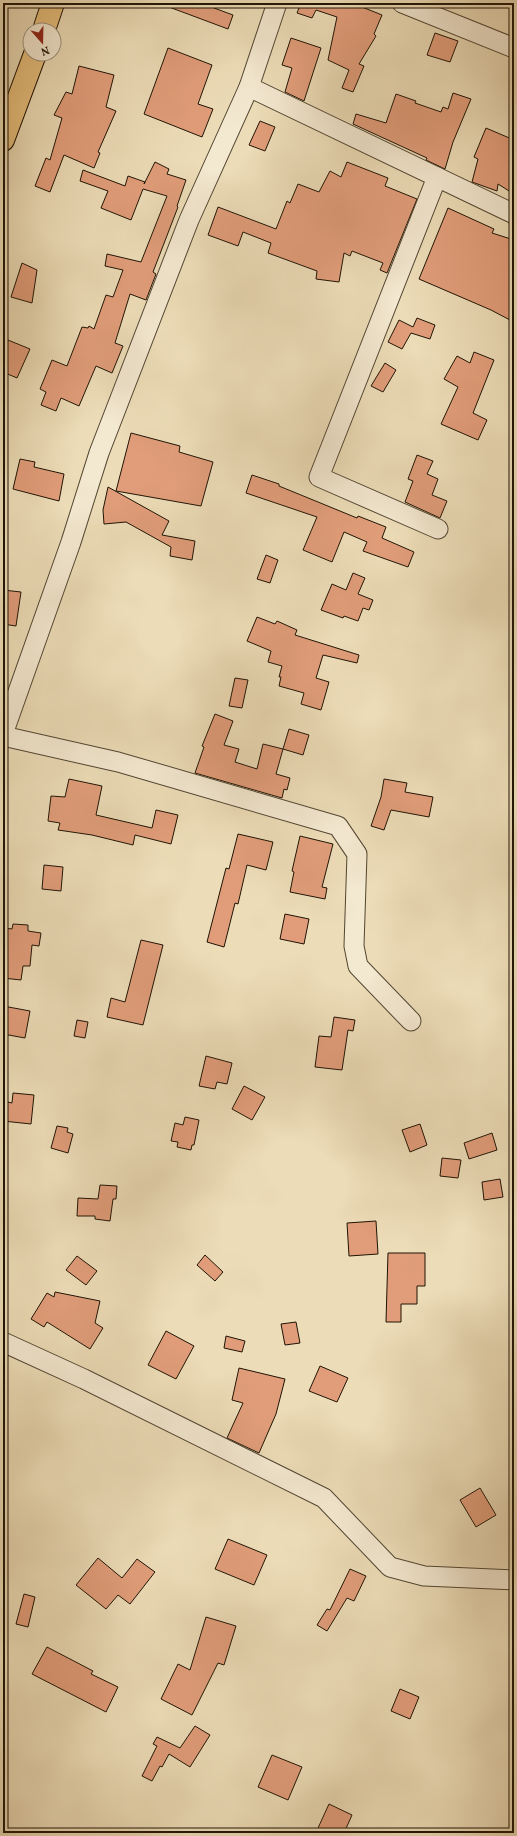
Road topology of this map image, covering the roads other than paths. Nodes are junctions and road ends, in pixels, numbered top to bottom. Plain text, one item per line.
1 (54, 3) edge
2 (277, 3) edge
3 (402, 3) edge
4 (434, 9) edge
5 (47, 22) edge
6 (514, 48) edge
7 (32, 62) edge
8 (249, 87) junction
9 (3, 140) edge
10 (437, 177) junction
11 (514, 214) edge
12 (438, 529) dead end
13 (3, 735) edge
14 (411, 1022) dead end
15 (3, 1342) edge
16 (514, 1580) edge

1 - 5 main road
2 - 8 street
3 - 4 street
4 - 6 street
7 - 9 main road
8 - 10 street
8 - 13 street
10 - 11 street
10 - 12 street
13 - 14 street
15 - 16 street

